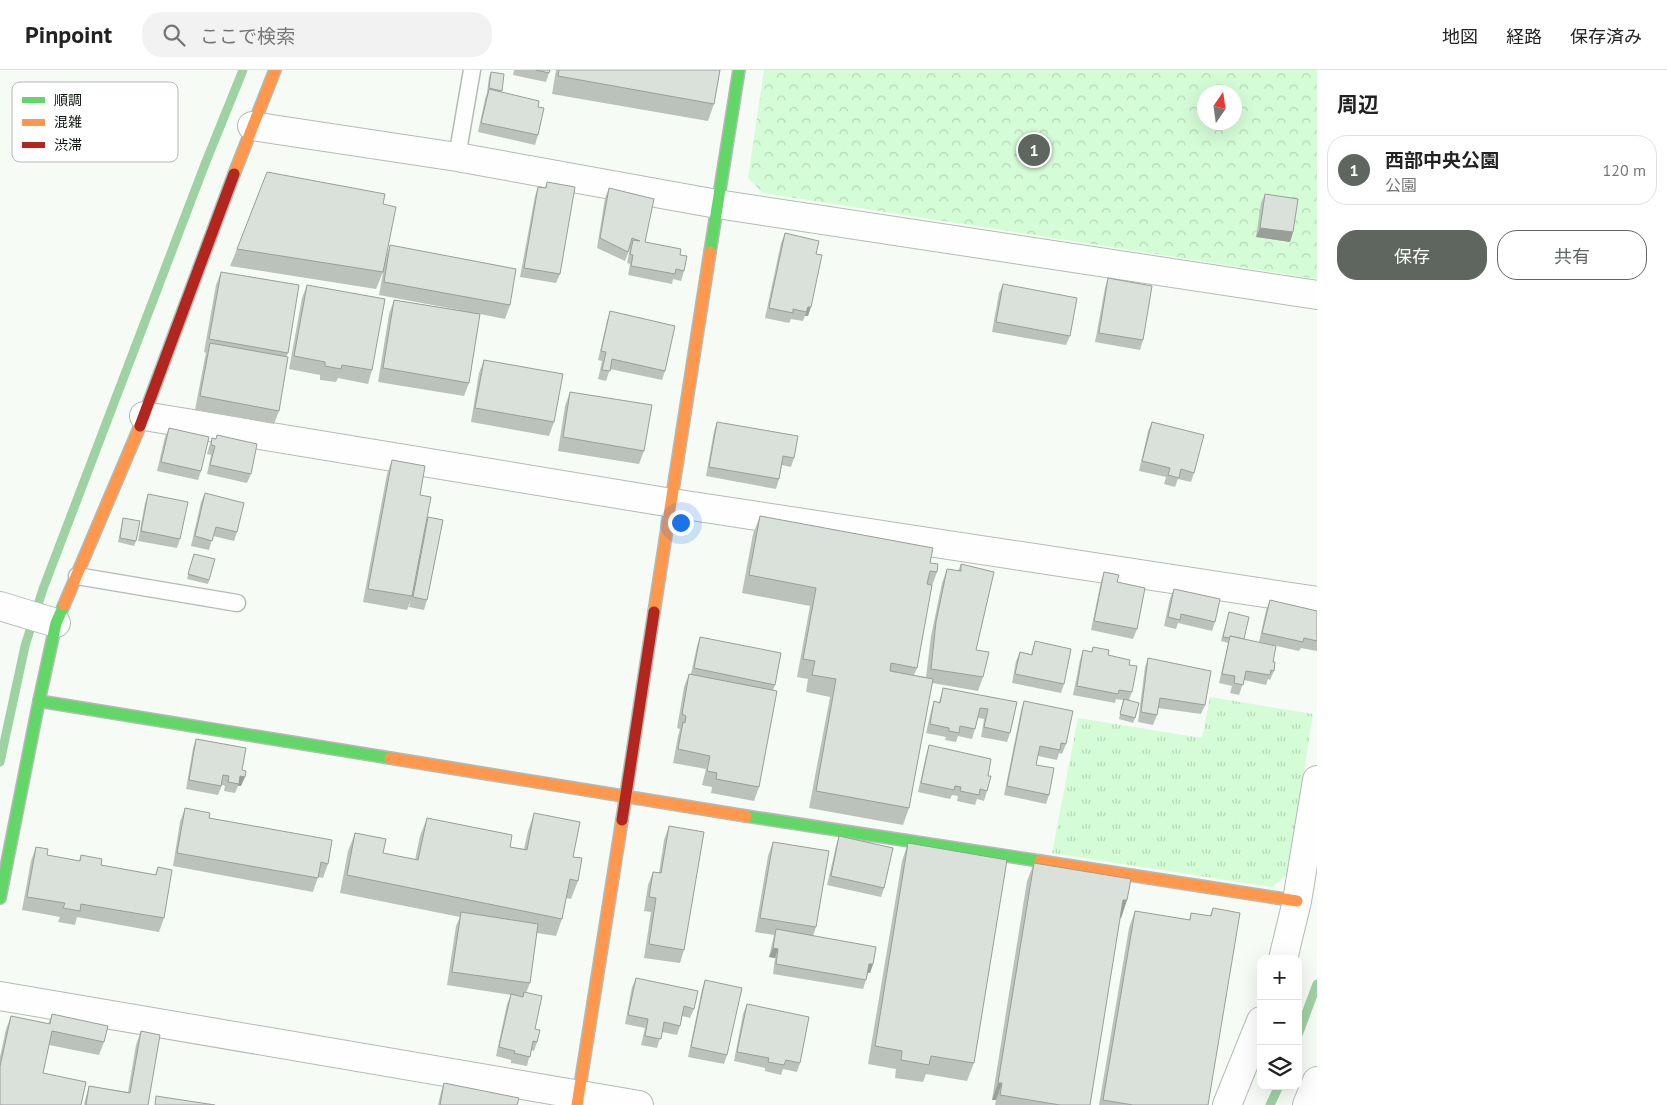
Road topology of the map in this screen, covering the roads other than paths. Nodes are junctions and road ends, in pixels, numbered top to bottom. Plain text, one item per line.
1 (275, 70) edge
2 (472, 70) edge
3 (739, 70) edge
4 (252, 126) junction
5 (458, 157) junction
6 (717, 204) junction
7 (1317, 295) edge
8 (144, 416) junction
9 (672, 503) junction
10 (77, 576) junction
11 (1317, 601) edge
12 (237, 603) dead end
13 (0, 606) edge
14 (56, 623) junction
15 (39, 701) junction
16 (1317, 780) edge
17 (625, 797) junction
18 (0, 898) edge
19 (1297, 902) junction
20 (1285, 955) edge
21 (0, 996) edge
22 (1257, 1031) edge
23 (1317, 1081) edge
24 (578, 1100) edge
25 (639, 1105) edge
26 (1227, 1105) edge
27 (1307, 1105) edge

1 - 4 street
2 - 5 lane
3 - 6 street
4 - 5 street
4 - 8 street
5 - 6 street
6 - 7 street
6 - 9 street
8 - 9 street
8 - 10 street
9 - 11 street
9 - 17 street
10 - 12 lane
10 - 14 street
13 - 14 street
14 - 15 street
15 - 17 street
15 - 18 street
16 - 19 street
17 - 19 street
17 - 24 street
19 - 20 street
21 - 24 street
22 - 26 street
23 - 27 street
24 - 25 street

